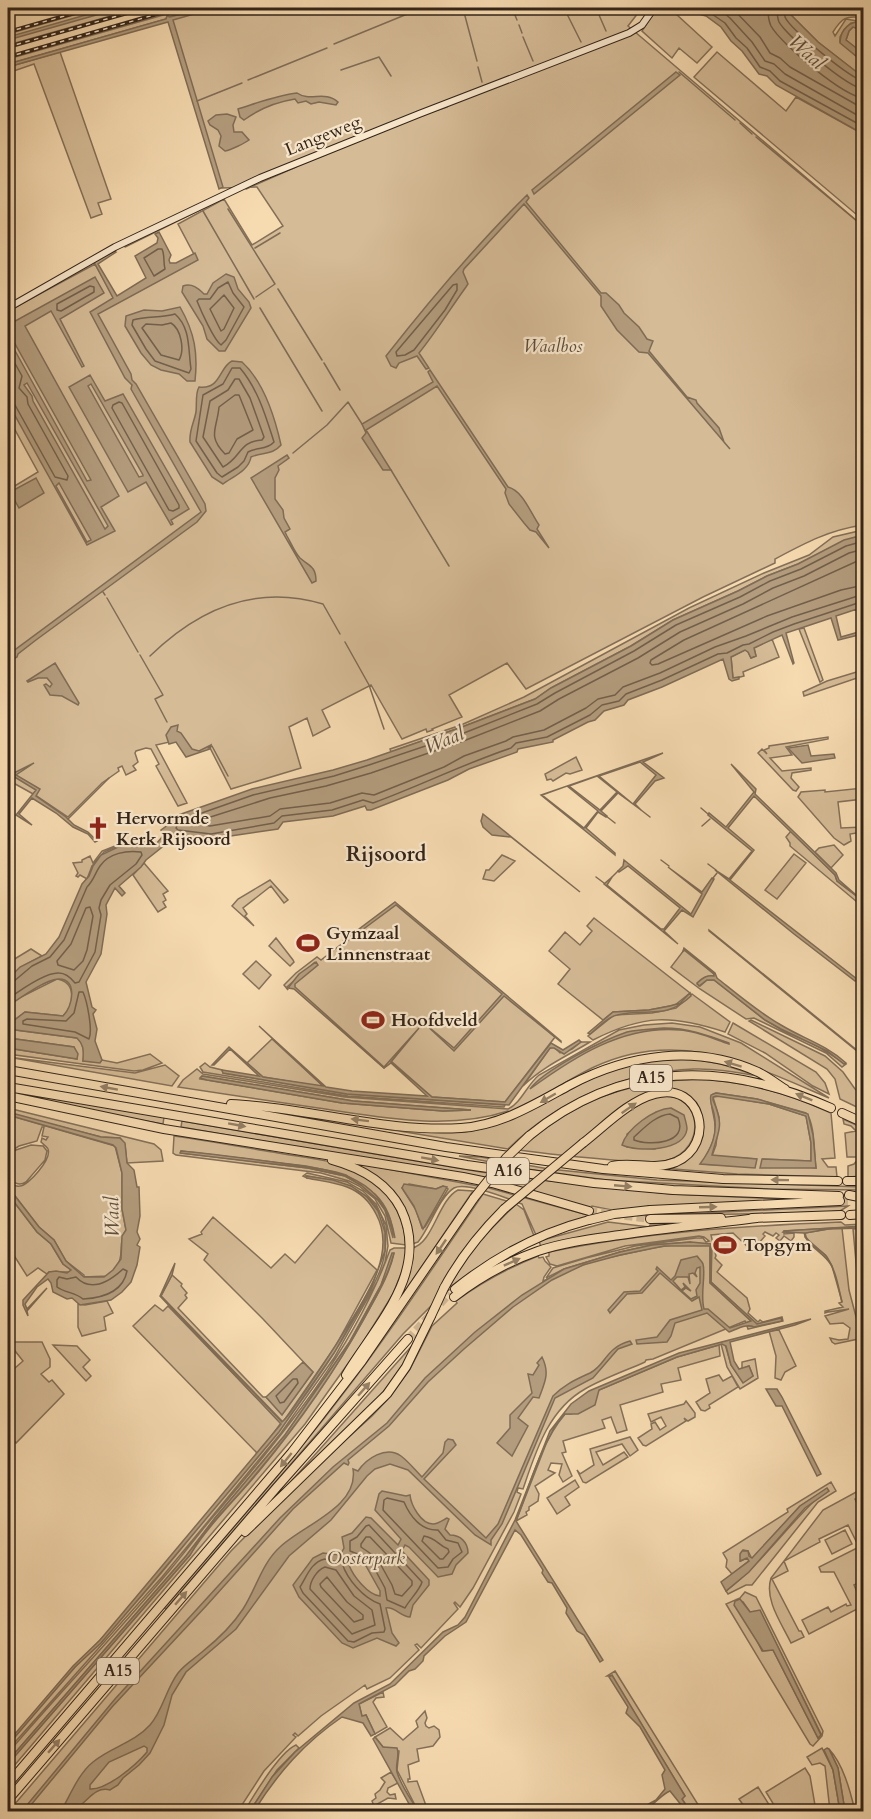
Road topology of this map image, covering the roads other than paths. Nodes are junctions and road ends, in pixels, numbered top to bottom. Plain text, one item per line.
1 (654, 8) edge
2 (8, 308) edge
3 (8, 1070) edge
4 (8, 1087) edge
5 (785, 1089) junction
6 (8, 1096) edge
7 (198, 1102) junction
8 (831, 1108) dead end
9 (842, 1113) dead end
10 (864, 1123) edge
11 (297, 1150) junction
12 (603, 1169) junction
13 (864, 1180) edge
14 (844, 1198) junction
15 (862, 1198) edge
16 (864, 1214) edge
17 (650, 1215) junction
18 (589, 1216) junction
19 (757, 1218) junction
20 (449, 1292) junction
21 (408, 1339) tunnel mouth
22 (322, 1414) junction
23 (221, 1551) junction
24 (8, 1784) edge
25 (8, 1800) edge

1 - 2 main road, Langeweg
7 -> 3 highway, A16
4 -> 14 highway, A16
5 -> 7 highway, A16
8 -> 5 highway, A15
5 -> 22 highway, A15, bridge
6 - 11 highway, A16
7 - 12 highway, A16
9 - 10 highway
11 - 18 highway, A16
11 - 22 highway, A16
13 -> 12 highway, A16
20 -> 12 highway, A15, bridge
14 - 15 highway, A16
17 -> 14 highway, A15
16 - 19 highway
17 - 18 highway, A15, bridge
17 - 19 highway
18 - 20 highway, A15
20 -> 19 highway
20 - 23 highway, A15, bridge
23 -> 21 highway, A15
22 -> 24 highway, A15
25 -> 23 highway, A15

